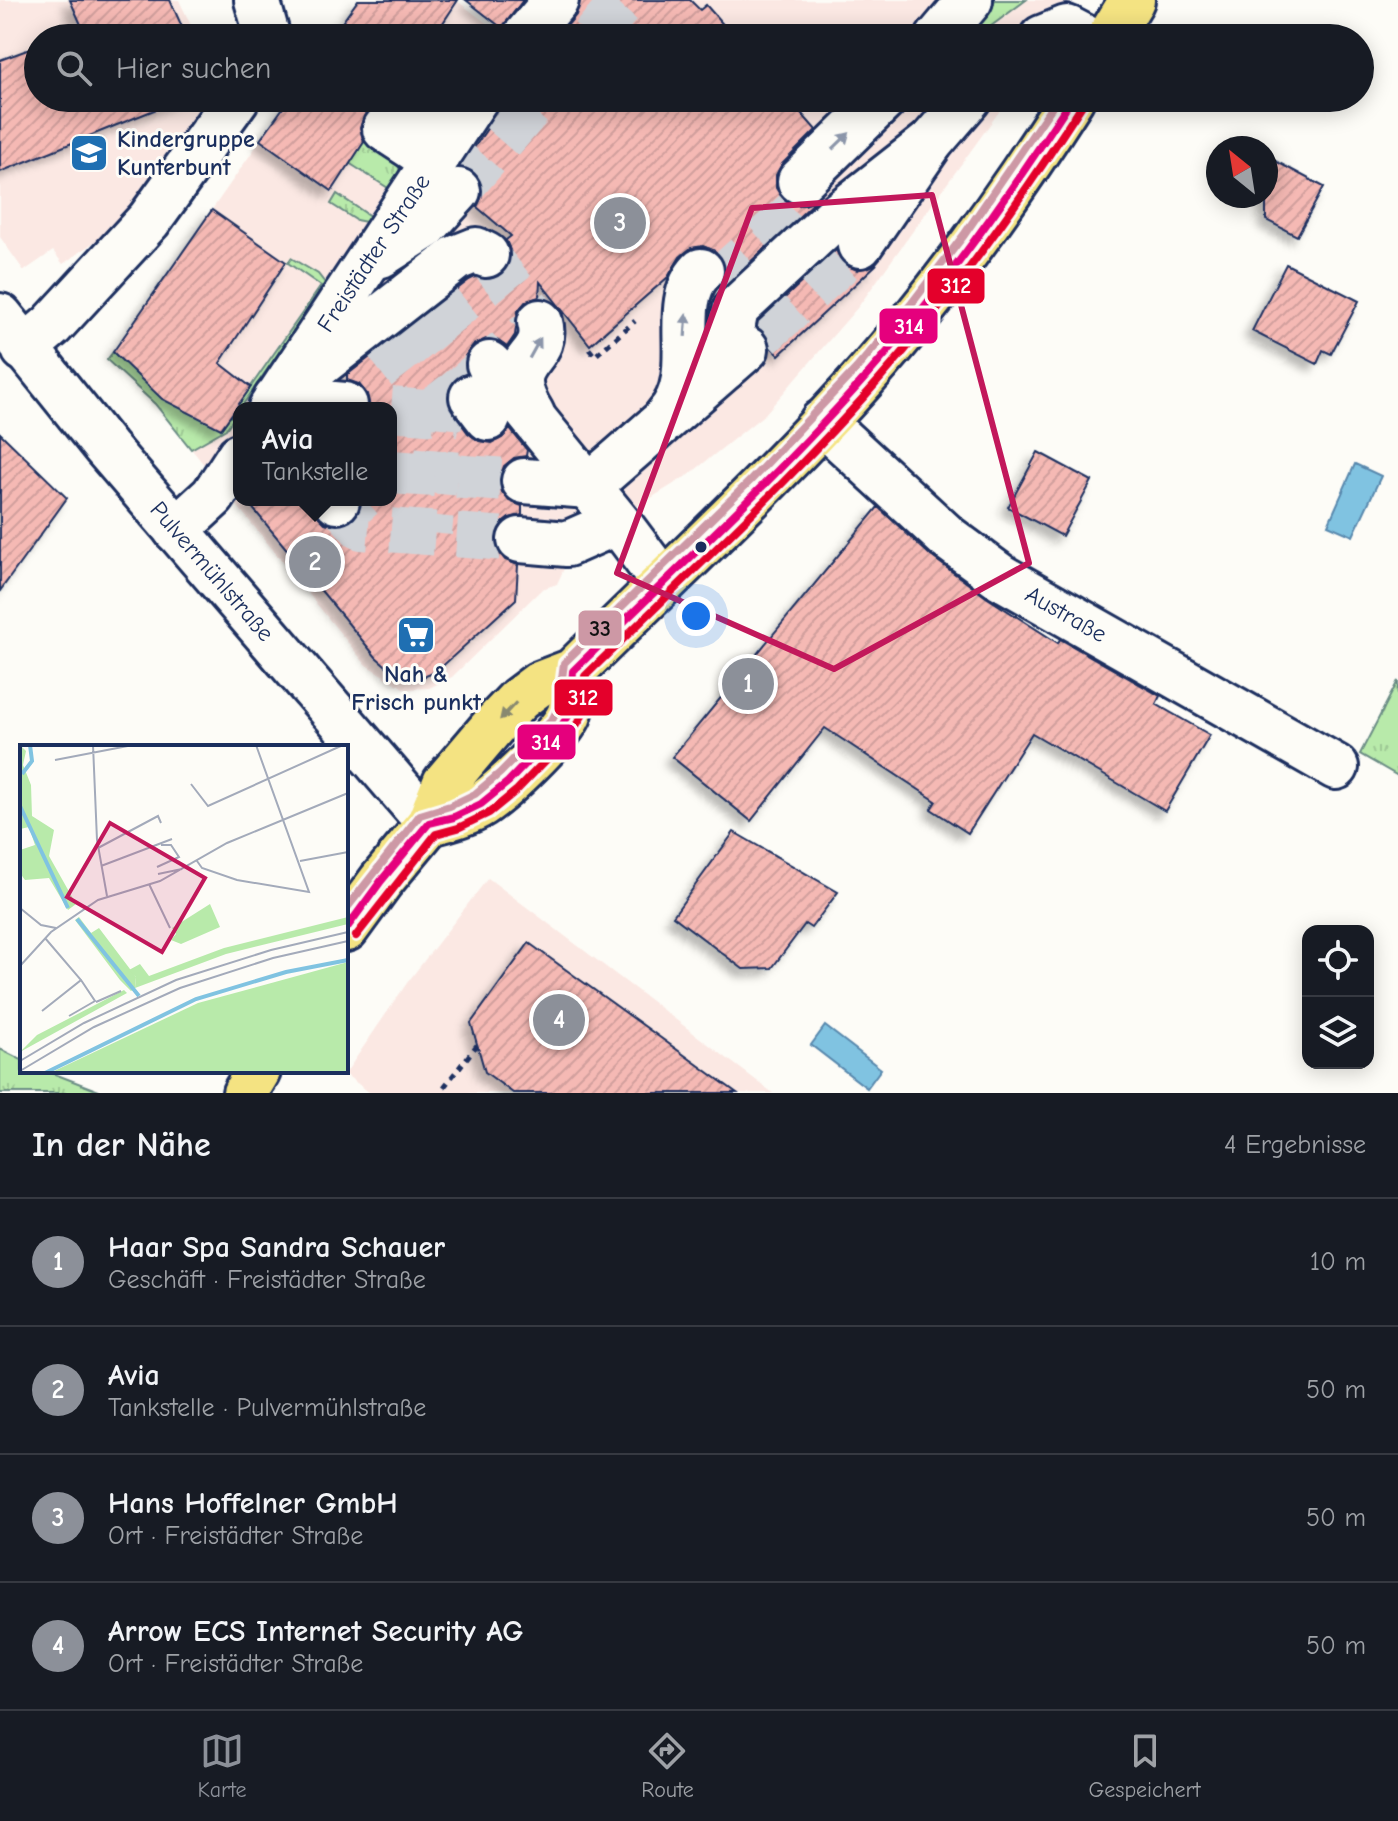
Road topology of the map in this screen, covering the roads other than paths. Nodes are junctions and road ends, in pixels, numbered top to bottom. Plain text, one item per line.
1 (257, 0) edge
2 (556, 0) edge
3 (970, 0) edge
4 (1132, 0) edge
5 (264, 24) edge
6 (536, 24) edge
7 (950, 24) edge
8 (1117, 24) edge
9 (227, 112) edge
10 (873, 112) edge
11 (957, 112) edge
12 (1062, 112) edge
13 (395, 114) edge
14 (460, 130) edge
15 (931, 142) junction
16 (860, 245) tunnel mouth
17 (486, 255) dead end
18 (365, 265) junction
19 (403, 310) junction
20 (540, 322) dead end
21 (12, 333) edge
22 (761, 336) tunnel mouth
23 (724, 368) junction
24 (280, 402) edge
25 (283, 402) edge
26 (822, 422) junction
27 (660, 423) junction
28 (233, 465) edge
29 (524, 481) tunnel mouth
30 (589, 486) junction
31 (617, 522) junction
32 (176, 530) junction
33 (520, 540) tunnel mouth
34 (663, 582) junction
35 (1336, 767) dead end
36 (429, 823) junction
37 (348, 926) edge
38 (257, 1073) edge
39 (245, 1093) edge

1 - 5 street
2 - 6 street
3 - 7 street
4 - 8 main road
9 - 21 street
15 -> 10 street
11 - 15 street
12 - 26 main road
13 - 14 street
14 - 18 street, Freistädter Straße
15 - 16 street
15 - 23 street
17 - 19 street
18 - 19 street
18 - 24 street, Freistädter Straße
19 - 25 street
30 -> 20 street
21 - 32 street, Pulvermühlstraße
22 - 23 street
23 - 27 street
27 -> 23 street
26 - 34 main road
26 - 35 street, Austraße
27 - 30 street
28 - 32 street
29 - 30 street
30 - 31 street
31 - 33 street
31 - 34 street
32 - 36 street, Pulvermühlstraße
34 - 36 main road
36 - 37 main road
38 - 39 main road

